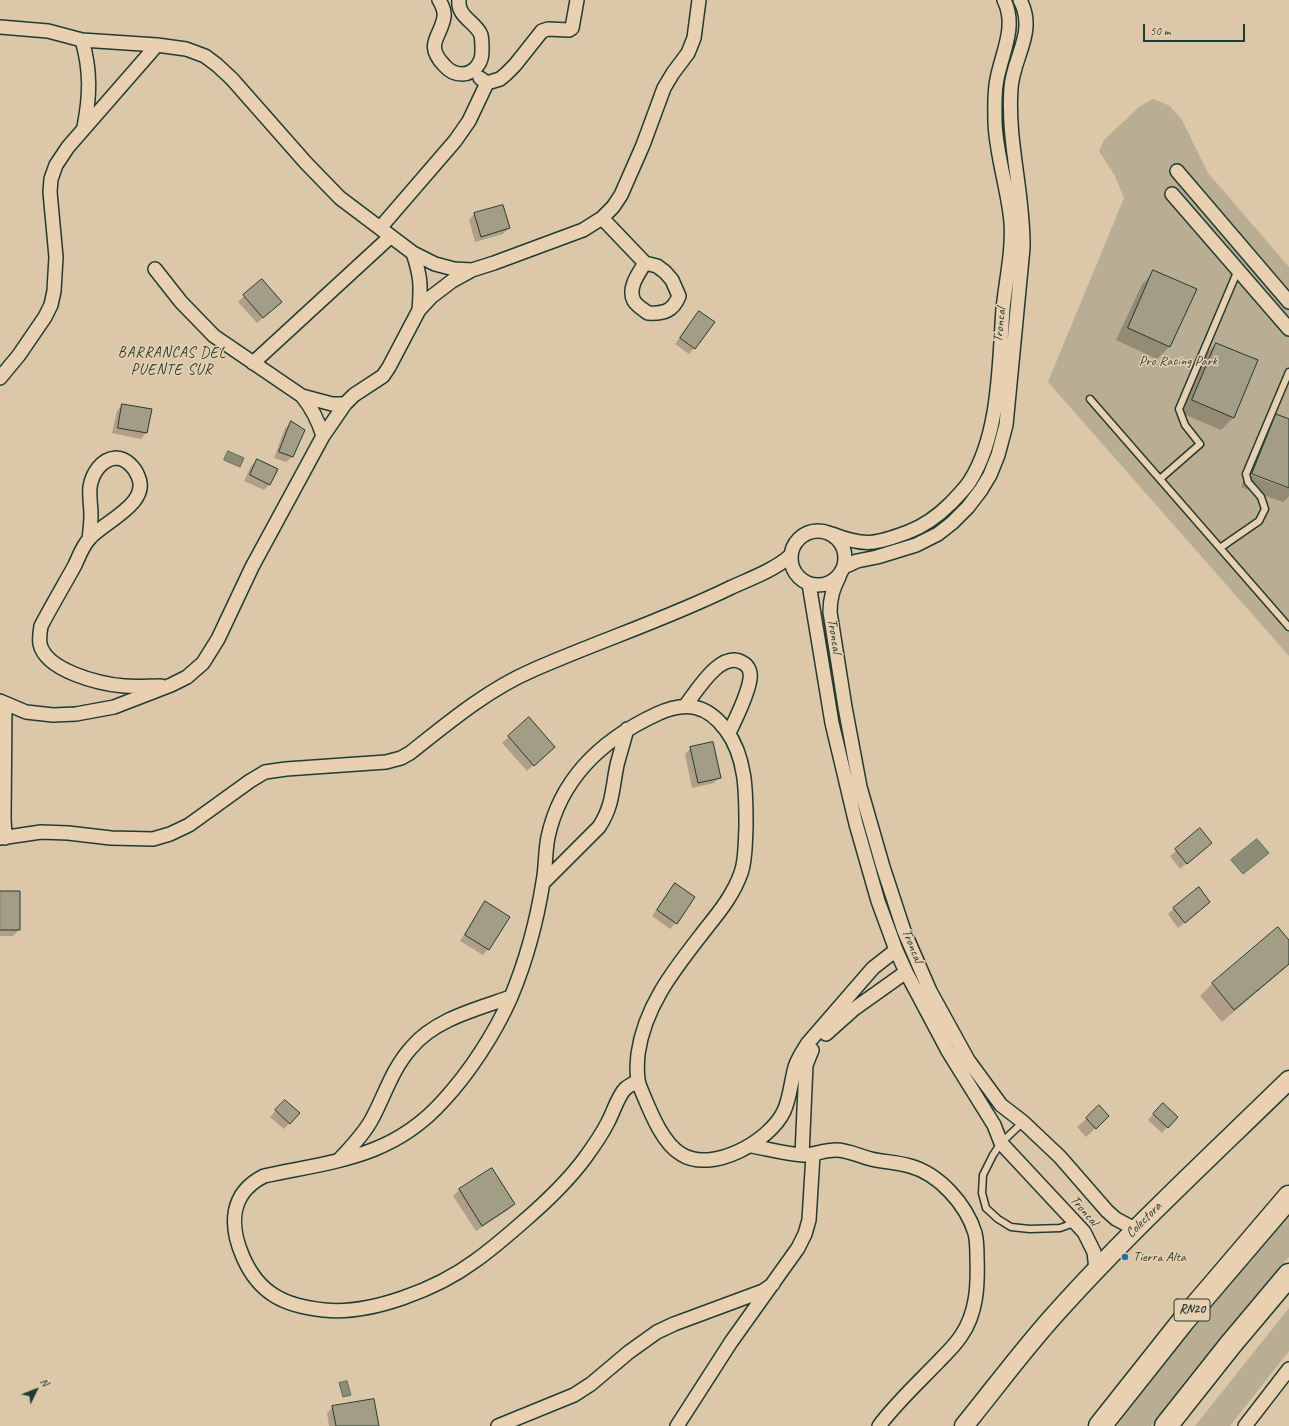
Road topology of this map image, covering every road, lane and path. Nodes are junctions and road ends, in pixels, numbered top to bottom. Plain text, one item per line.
1 (578, 0) edge
2 (699, 0) edge
3 (1004, 0) edge
4 (1020, 0) edge
5 (459, 1) edge
6 (441, 5) edge
7 (0, 27) edge
8 (82, 40) junction
9 (157, 45) junction
10 (473, 71) junction
11 (487, 83) junction
12 (84, 127) junction
13 (1177, 171) dead end
14 (1172, 194) dead end
15 (602, 218) junction
16 (380, 228) junction
17 (390, 237) junction
18 (413, 253) junction
19 (645, 263) dead end
20 (1234, 266) junction
21 (155, 269) dead end
22 (472, 270) junction
23 (1289, 302) edge
24 (419, 310) junction
25 (1289, 329) edge
26 (19, 356) junction
27 (253, 363) junction
28 (0, 372) edge
29 (1289, 372) edge
30 (0, 378) edge
31 (302, 396) junction
32 (1090, 399) dead end
33 (345, 404) junction
34 (323, 436) junction
35 (1160, 480) junction
36 (832, 534) junction
37 (89, 539) junction
38 (1220, 548) junction
39 (790, 556) junction
40 (841, 572) junction
41 (758, 574) junction
42 (796, 574) junction
43 (809, 584) junction
44 (1288, 622) edge
45 (171, 685) junction
46 (2, 702) edge
47 (685, 706) junction
48 (627, 729) junction
49 (729, 734) junction
50 (2, 838) edge
51 (543, 883) junction
52 (896, 950) junction
53 (906, 972) junction
54 (511, 997) junction
55 (1289, 1080) edge
56 (637, 1081) junction
57 (1023, 1122) junction
58 (1001, 1143) junction
59 (752, 1146) junction
60 (808, 1155) junction
61 (339, 1160) junction
62 (1289, 1197) edge
63 (1074, 1222) junction
64 (1135, 1229) junction
65 (1096, 1269) junction
66 (1289, 1275) edge
67 (773, 1284) junction
68 (1289, 1369) edge
69 (498, 1426) edge
70 (677, 1426) edge
71 (879, 1426) edge
72 (964, 1426) edge
73 (1100, 1426) edge
74 (1166, 1426) edge
75 (1245, 1426) edge

1 - 11 street
2 - 15 street
3 - 36 street, Troncal
4 - 40 street, Troncal
5 - 6 street
5 - 10 street
6 - 10 street
7 - 8 street
8 - 9 street
8 - 12 street
9 - 12 street
9 - 16 street
10 - 11 street
11 - 16 street
12 - 26 street
13 - 23 street
14 - 20 street
15 - 19 street
15 - 22 street
16 - 17 street
17 - 18 street
17 - 27 street
18 - 22 street
18 - 24 street
20 - 25 street
20 - 35 lane
21 - 27 street
22 - 24 street
24 - 33 street
26 - 28 street
26 - 30 street
27 - 31 street
29 - 38 lane
31 - 33 street
31 - 34 street
32 - 35 lane
33 - 34 street
34 - 45 street
35 - 38 lane
36 - 39 street, Troncal
36 - 40 street, Troncal
37 - 37 street
37 - 45 street
38 - 44 lane
39 - 41 street
39 - 42 street
40 - 43 street, Troncal
40 - 57 street, Troncal
41 - 42 street
41 - 50 street
42 - 43 street
43 - 52 street, Troncal
45 - 46 street
46 - 50 street
47 - 48 street
47 - 49 street
47 - 49 street
48 - 51 street
48 - 51 street
49 - 56 street
51 - 54 street
52 - 53 street, Troncal
52 - 59 street
53 - 58 street, Troncal
53 - 60 street
54 - 61 street
54 - 61 street
55 - 64 main road, Colectora
56 - 59 street
56 - 61 street
57 - 58 lane
57 - 64 street, Troncal
58 - 63 street, Troncal
58 - 63 lane
59 - 60 street
60 - 67 street
60 - 71 street
62 - 73 highway, RN20
63 - 65 street, Troncal
64 - 65 main road, Colectora
65 - 72 main road, Colectora
66 - 74 highway
67 - 69 street
67 - 70 street
68 - 75 street

